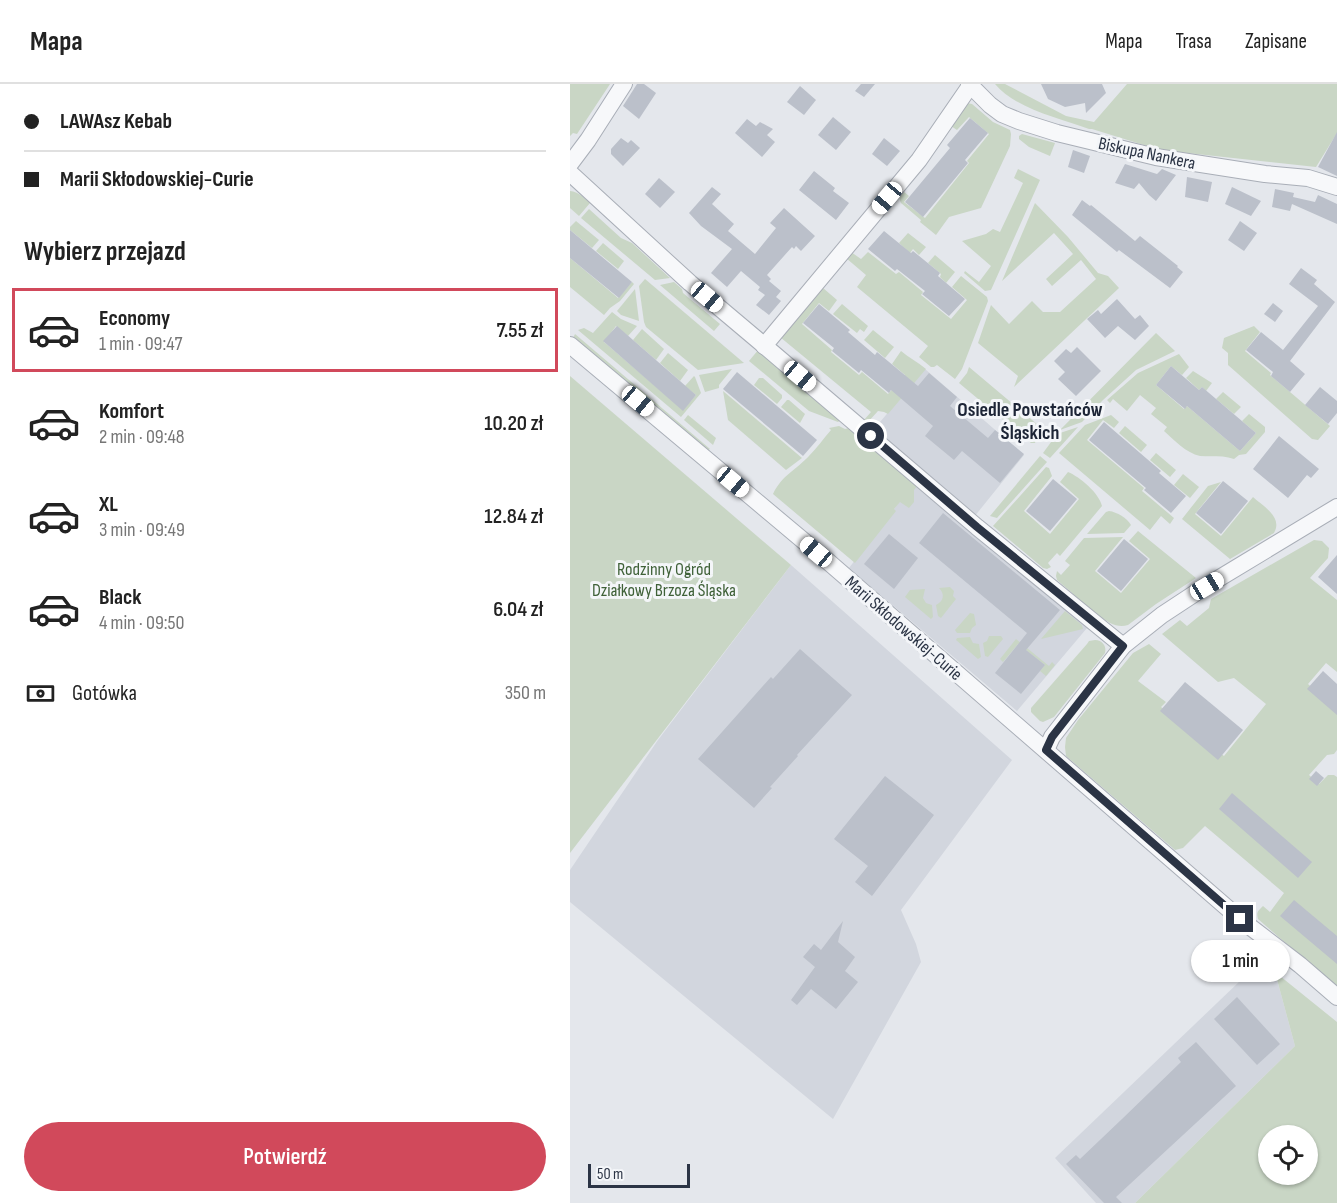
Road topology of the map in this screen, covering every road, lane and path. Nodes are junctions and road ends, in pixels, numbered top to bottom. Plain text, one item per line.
1 (624, 84) edge
2 (970, 85) edge
3 (570, 164) edge
4 (570, 173) edge
5 (1337, 186) edge
6 (570, 345) edge
7 (764, 346) junction
8 (1337, 507) edge
9 (1123, 646) junction
10 (1046, 750) junction
11 (1337, 997) edge

1 - 3 street
2 - 5 street, Biskupa Nankera
2 - 7 street, Biskupa Nankera
4 - 7 street
6 - 10 street, Marii Skłodowskiej-Curie
7 - 9 street
8 - 9 street
9 - 10 street
10 - 11 street, Marii Skłodowskiej-Curie

